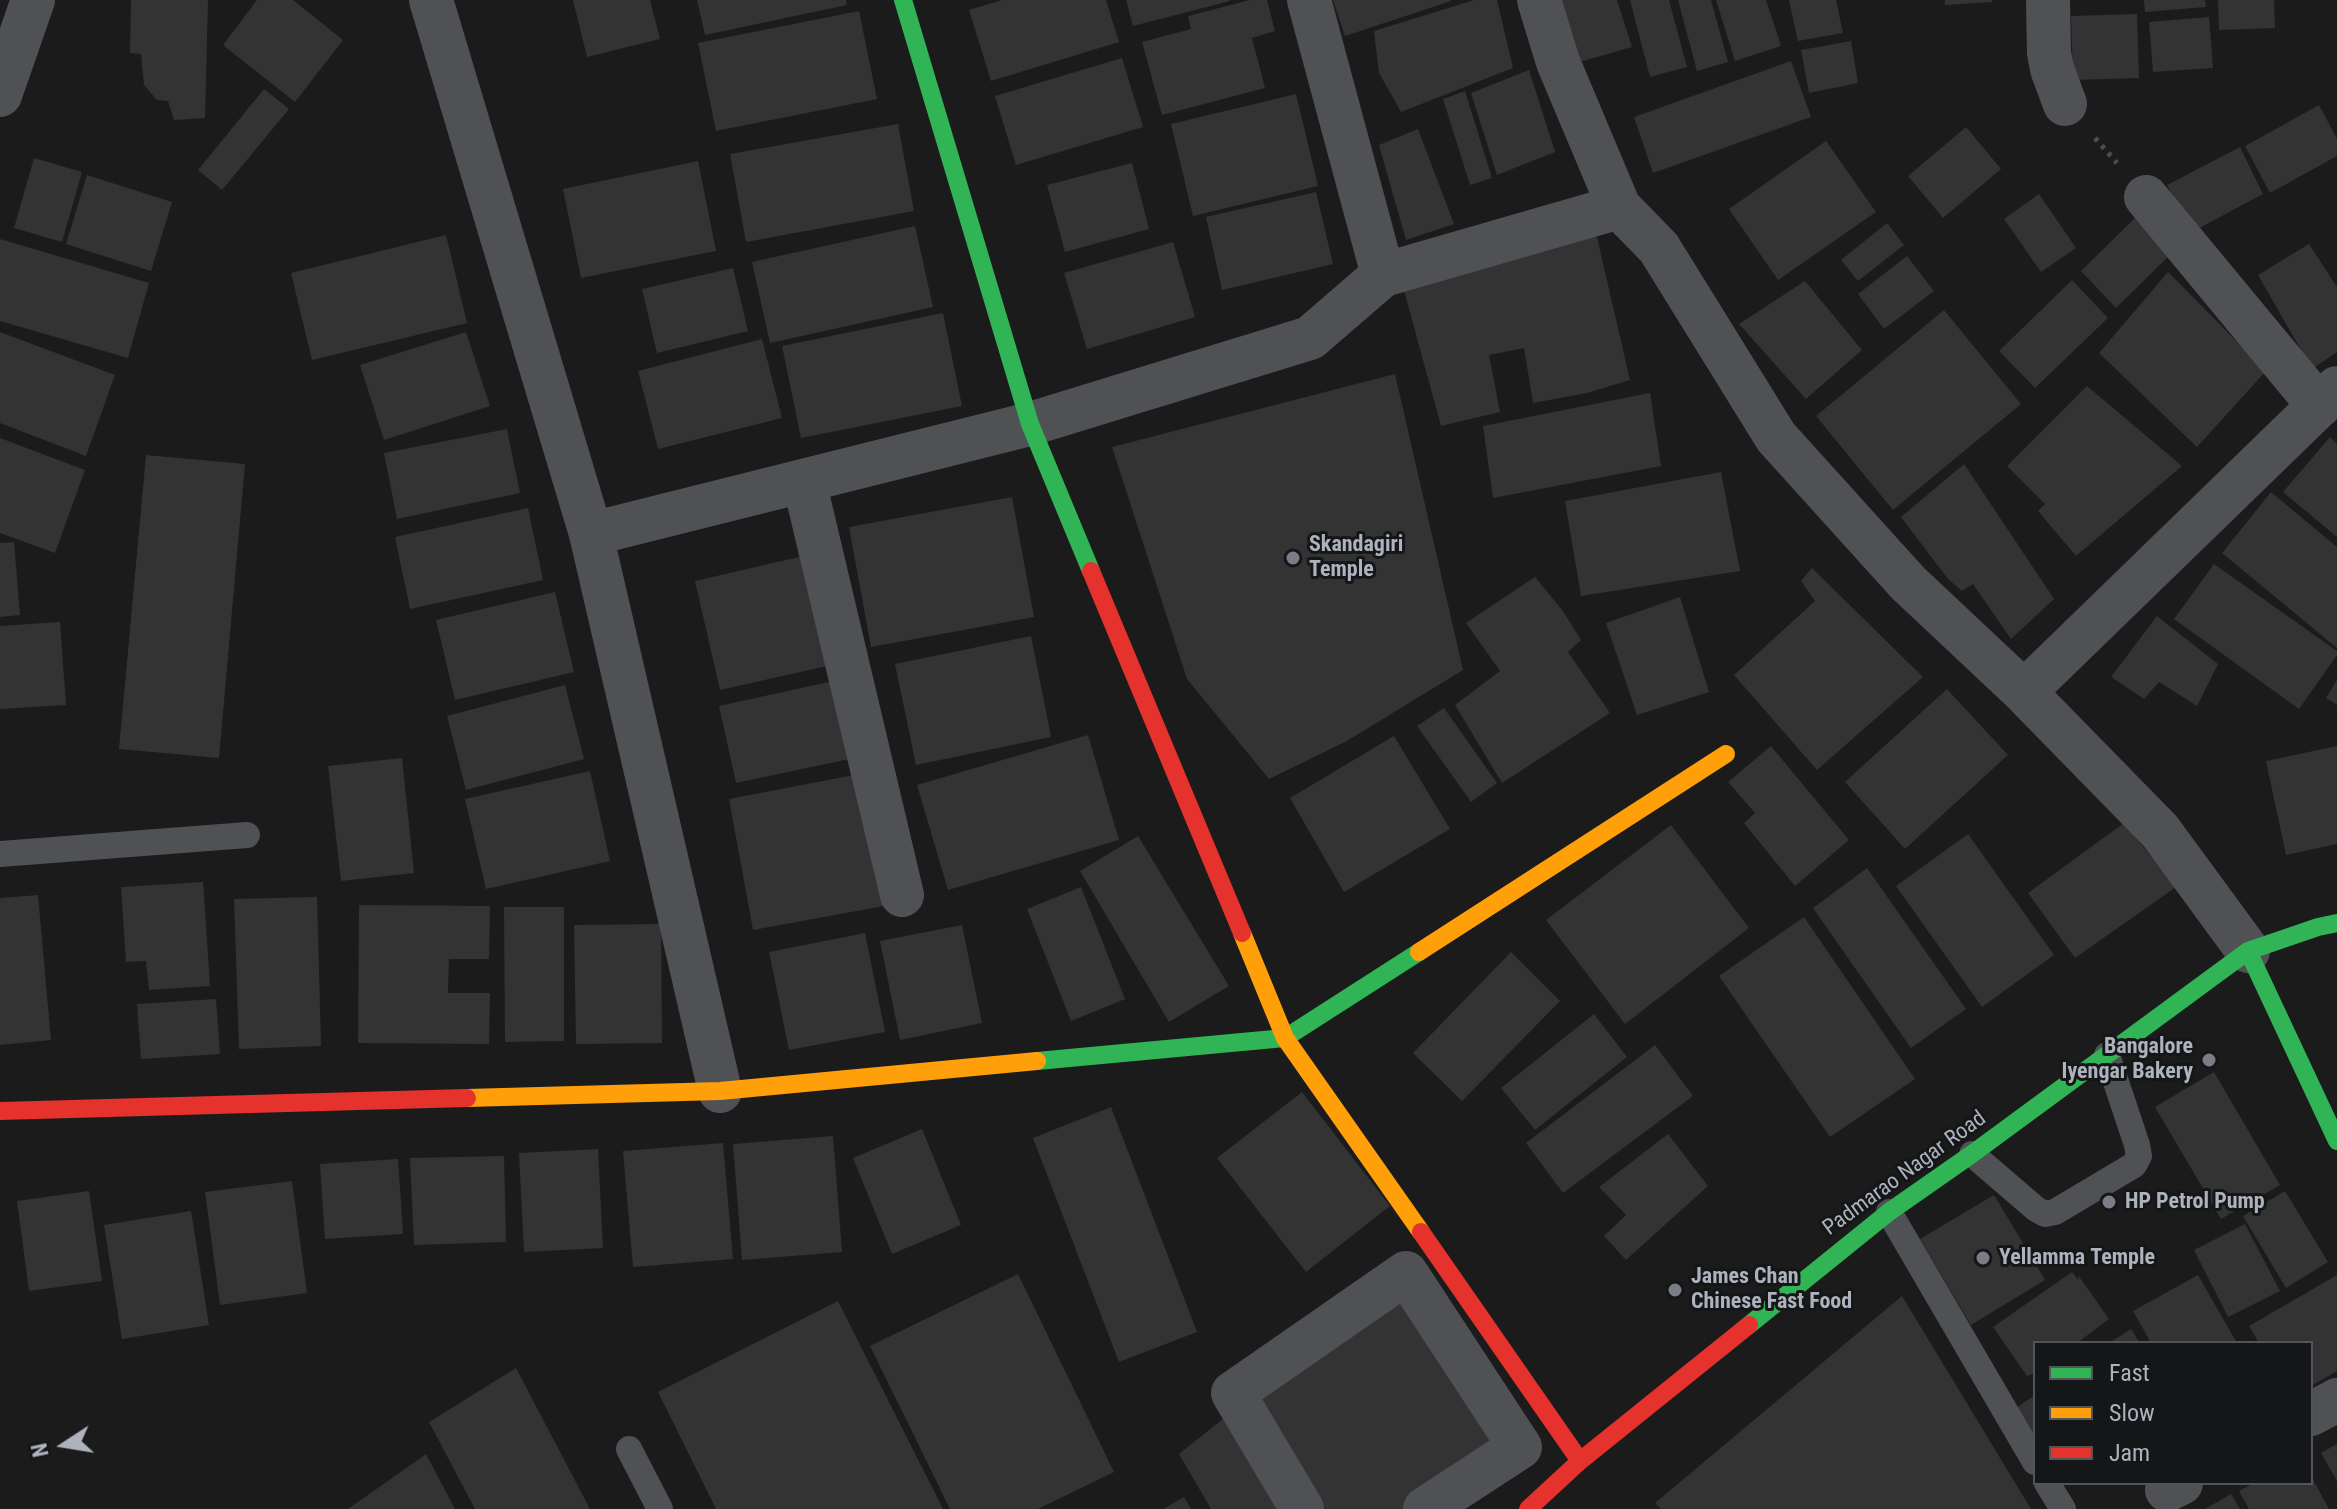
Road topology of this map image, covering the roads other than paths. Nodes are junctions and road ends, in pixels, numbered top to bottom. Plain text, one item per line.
1 (33, 0) edge
2 (903, 0) edge
3 (1309, 0) edge
4 (1539, 0) edge
5 (2048, 0) edge
6 (422, 6) edge
7 (0, 95) edge
8 (2065, 104) road end
9 (2146, 197) road end
10 (1619, 207) junction
11 (1383, 275) junction
12 (2328, 397) edge
13 (1030, 424) junction
14 (804, 481) junction
15 (591, 534) junction
16 (2024, 692) junction
17 (1726, 754) dead end
18 (247, 835) dead end
19 (0, 854) edge
20 (902, 895) dead end
21 (2337, 923) edge
22 (2248, 951) junction
23 (1285, 1038) junction
24 (2107, 1055) junction
25 (720, 1091) junction
26 (0, 1111) edge
27 (2337, 1141) edge
28 (1972, 1154) junction
29 (1889, 1212) junction
30 (2337, 1400) edge
31 (2313, 1413) edge
32 (629, 1449) dead end
33 (2033, 1459) edge
34 (1580, 1461) junction
35 (2048, 1485) edge
36 (660, 1509) edge
37 (1302, 1509) edge
38 (1425, 1509) edge
39 (1528, 1509) edge
40 (2063, 1509) edge

1 - 7 street
2 - 13 street
3 - 11 street
4 - 10 street
5 - 8 street
6 - 15 street
9 - 12 street
10 - 11 street
10 - 16 street
11 - 13 street
12 - 16 street
13 - 14 street
13 - 23 street
14 - 15 street
14 - 20 street
15 - 25 street
16 - 22 street
17 - 23 street
18 - 19 lane
21 - 22 street, Padmarao Nagar Road
22 - 24 street, Padmarao Nagar Road
22 - 27 street
23 - 25 street
23 - 34 street
24 - 28 street, Padmarao Nagar Road
24 - 28 lane
25 - 26 street
28 - 29 street, Padmarao Nagar Road
29 - 33 lane
29 - 34 street, Padmarao Nagar Road
30 - 31 street
32 - 36 lane
34 - 39 street, Padmarao Nagar Road
35 - 40 lane
37 - 38 street

